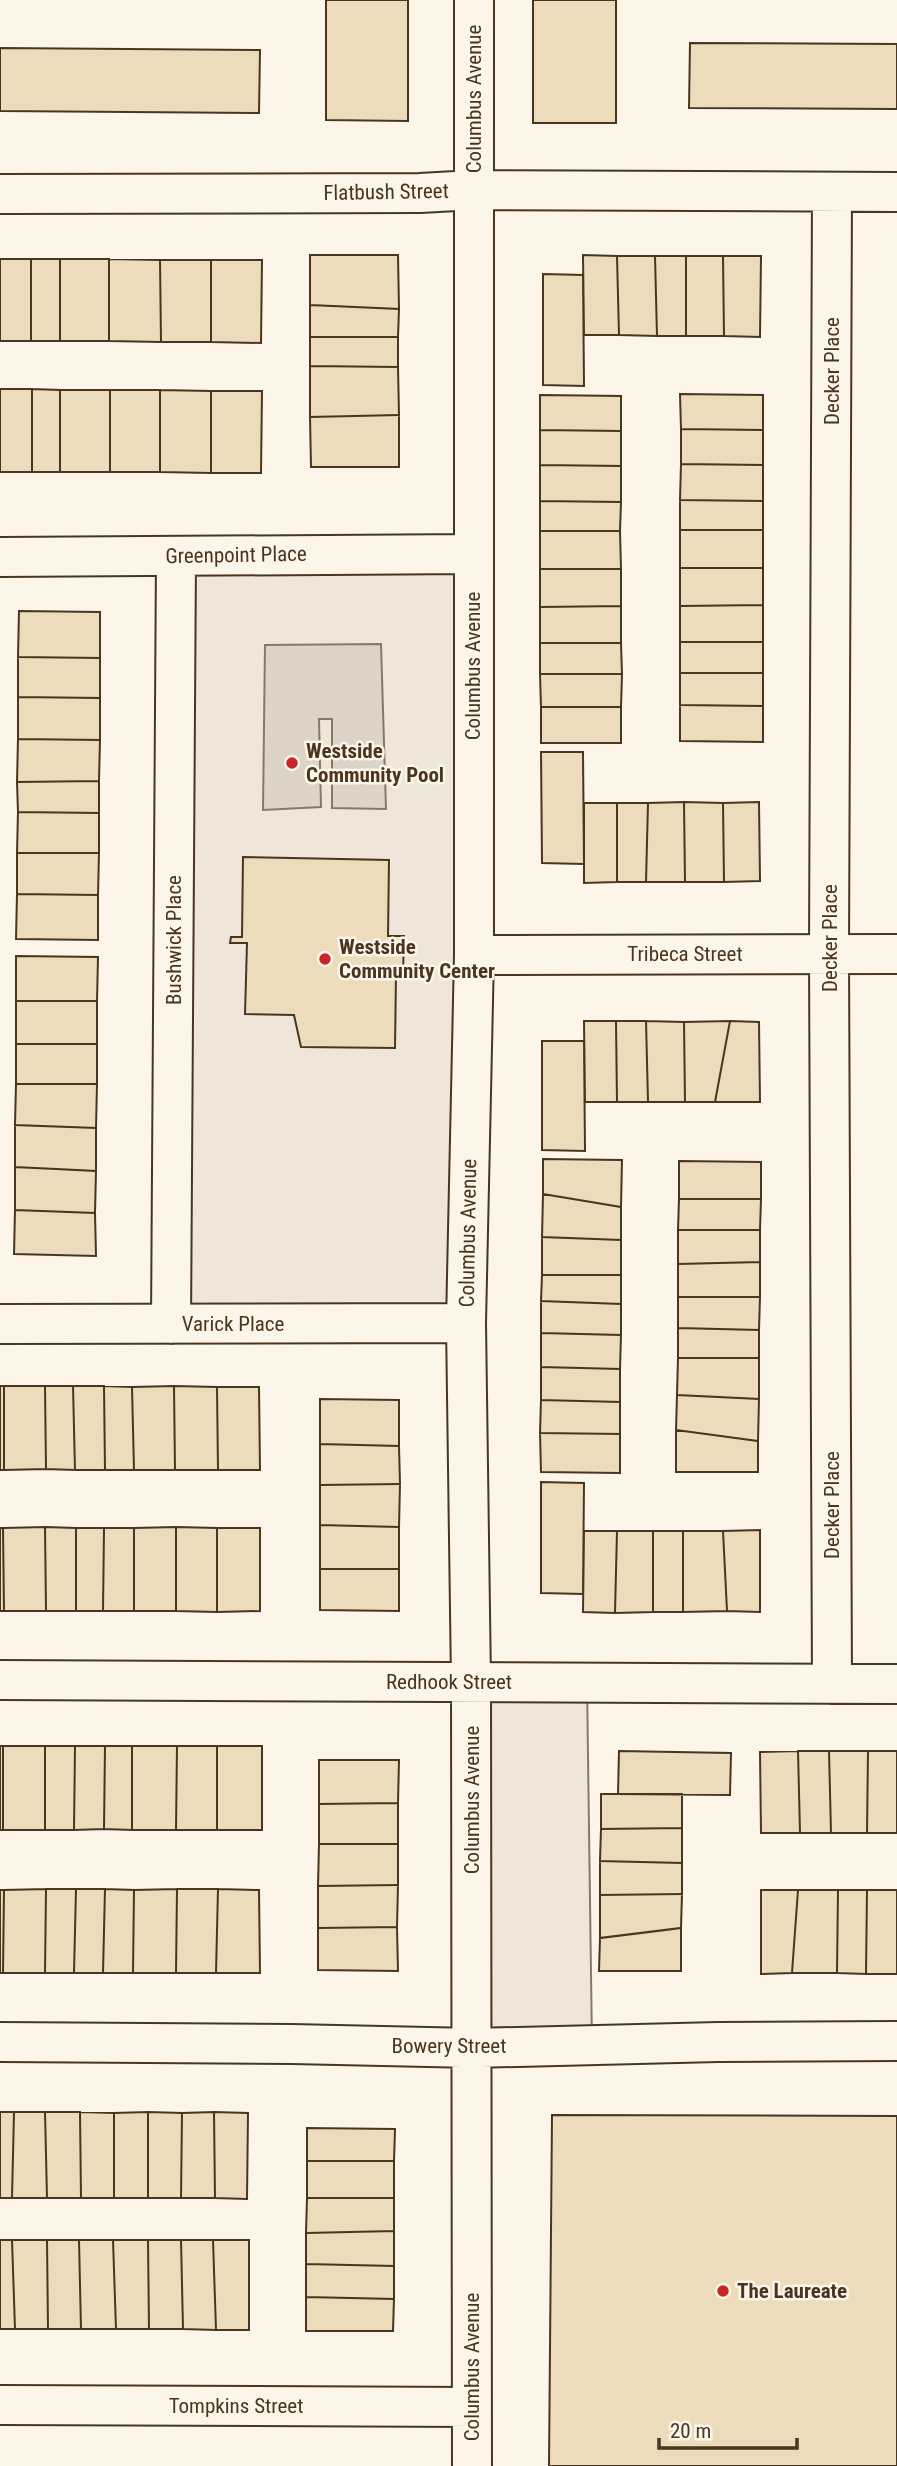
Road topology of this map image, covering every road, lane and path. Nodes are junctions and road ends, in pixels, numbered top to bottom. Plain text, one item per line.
1 (474, 0) edge
2 (474, 190) junction
3 (897, 192) edge
4 (832, 193) junction
5 (0, 194) edge
6 (472, 554) junction
7 (0, 556) edge
8 (176, 556) junction
9 (829, 954) junction
10 (897, 954) edge
11 (474, 955) junction
12 (466, 1323) junction
13 (0, 1324) edge
14 (171, 1324) junction
15 (0, 1680) edge
16 (471, 1682) junction
17 (832, 1684) junction
18 (897, 1684) edge
19 (897, 2041) edge
20 (0, 2042) edge
21 (473, 2048) junction
22 (0, 2405) edge
23 (472, 2407) junction
24 (472, 2466) edge

1 - 2 street, Columbus Avenue
2 - 4 street, Flatbush Street
2 - 5 street, Flatbush Street
2 - 6 street, Columbus Avenue
3 - 4 street, Flatbush Street
4 - 9 street, Decker Place
6 - 8 street, Greenpoint Place
6 - 11 street, Columbus Avenue
7 - 8 street, Greenpoint Place
8 - 14 street, Bushwick Place
9 - 10 street, Tribeca Street
9 - 11 street, Tribeca Street
9 - 17 street, Decker Place
11 - 12 street, Columbus Avenue
12 - 14 street, Varick Place
12 - 16 street, Columbus Avenue
13 - 14 street, Varick Place
15 - 16 street, Redhook Street
16 - 17 street, Redhook Street
16 - 21 street, Columbus Avenue
17 - 18 street, Redhook Street
19 - 21 street, Bowery Street
20 - 21 street, Bowery Street
21 - 23 street, Columbus Avenue
22 - 23 street, Tompkins Street
23 - 24 street, Columbus Avenue

